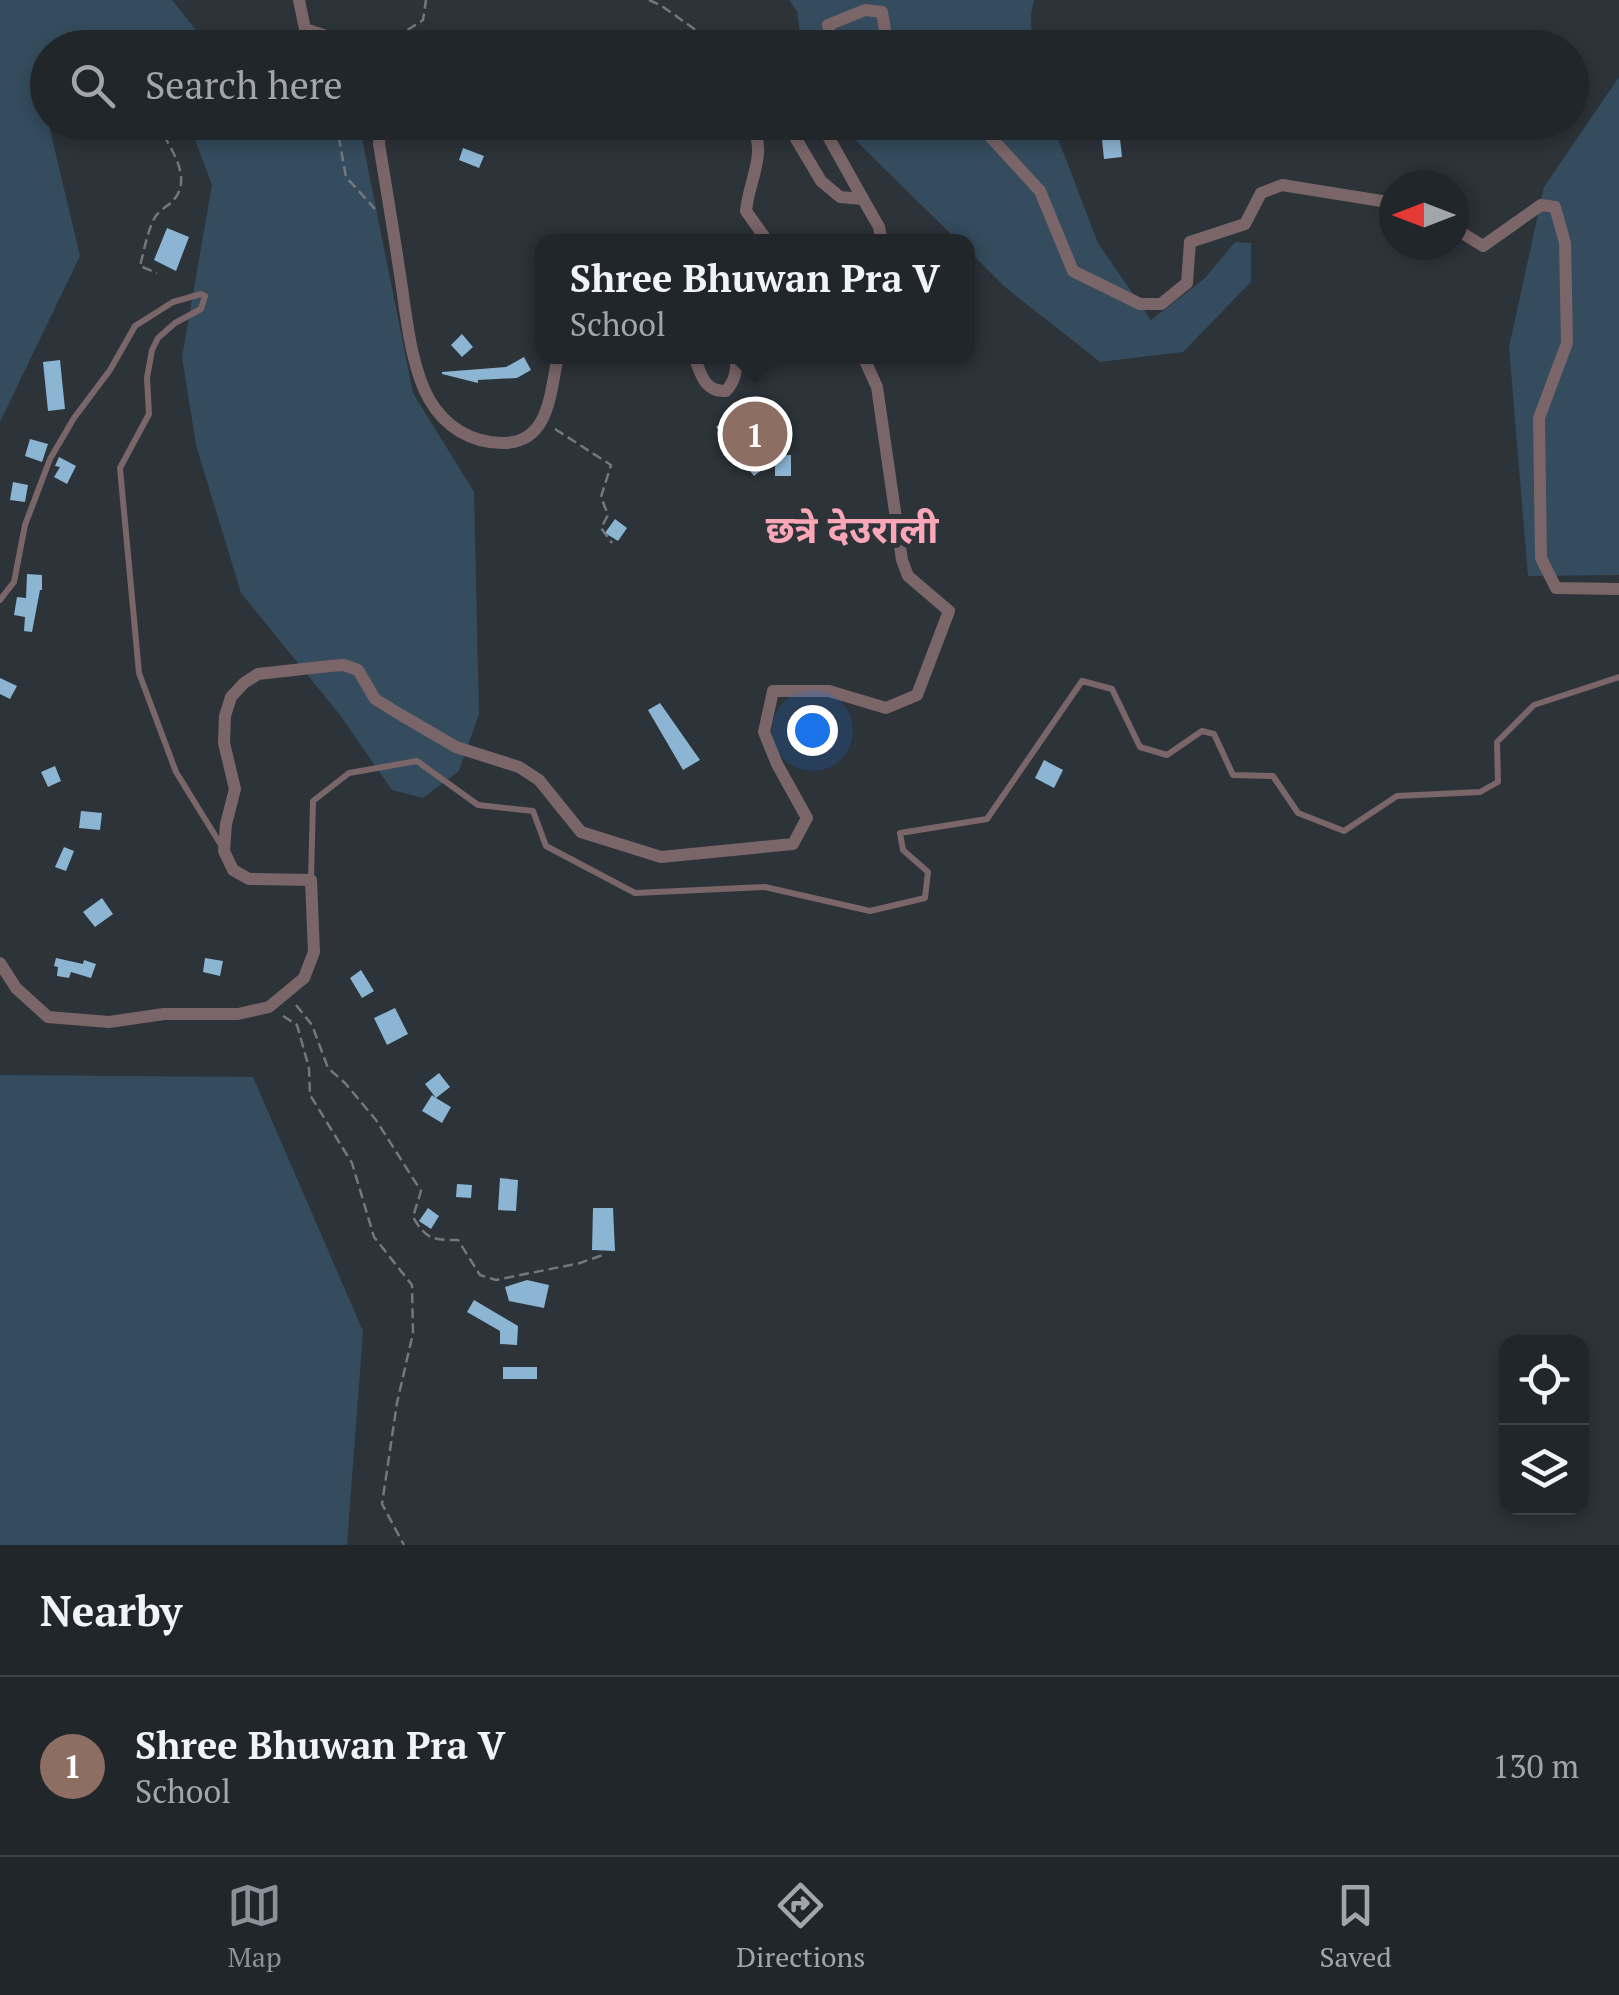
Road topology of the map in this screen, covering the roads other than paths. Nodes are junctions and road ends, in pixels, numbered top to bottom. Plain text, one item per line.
1 (299, 0) edge
2 (308, 30) edge
3 (829, 30) edge
4 (885, 30) edge
5 (380, 140) edge
6 (758, 140) edge
7 (797, 140) edge
8 (830, 140) edge
9 (993, 140) edge
10 (863, 199) junction
11 (1379, 201) edge
12 (762, 234) edge
13 (880, 234) edge
14 (1469, 237) edge
15 (556, 364) edge
16 (697, 364) edge
17 (737, 364) edge
18 (867, 364) edge
19 (1619, 589) edge
20 (0, 600) edge
21 (1619, 677) edge
22 (224, 851) junction
23 (311, 880) junction
24 (0, 963) edge

1 - 2 street
3 - 4 street
5 - 15 street
6 - 12 street
7 - 10 street
8 - 10 street
9 - 11 street
10 - 13 street
14 - 19 street
16 - 17 street
18 - 22 street
20 - 22 lane
21 - 23 lane
22 - 23 street
23 - 24 street

